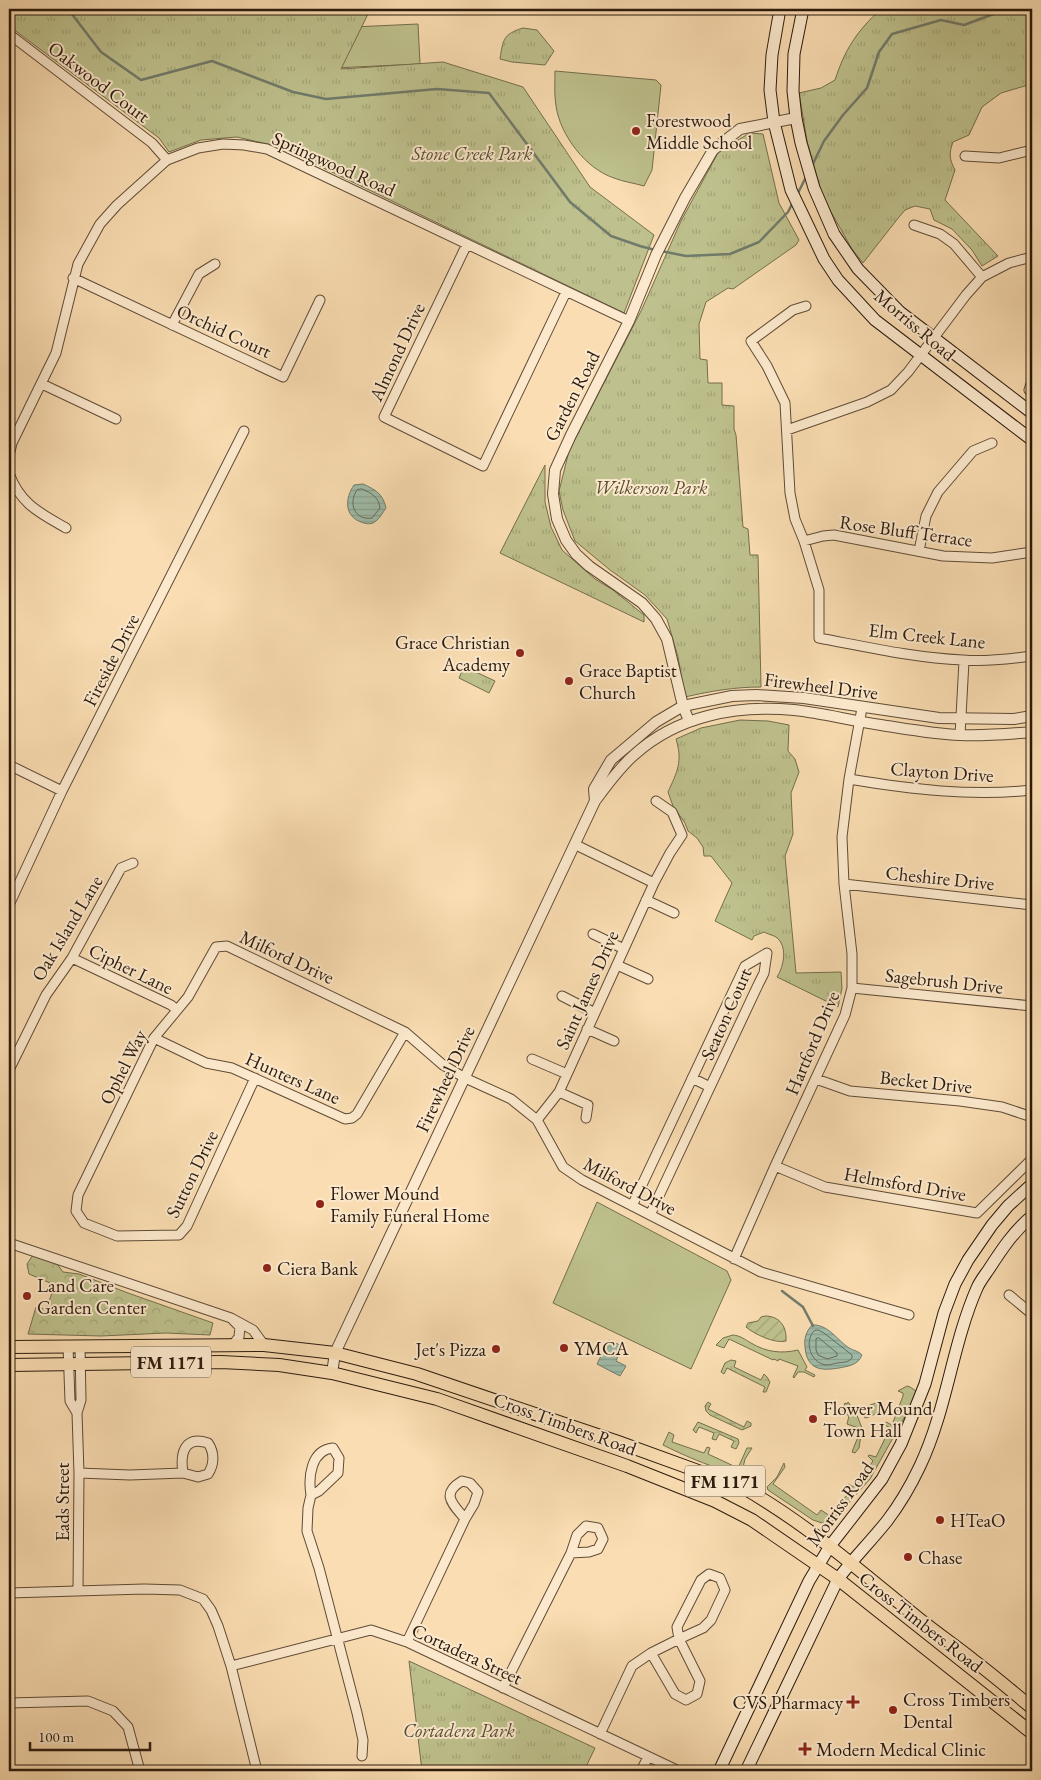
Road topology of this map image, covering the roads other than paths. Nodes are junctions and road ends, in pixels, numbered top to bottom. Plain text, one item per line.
1 (780, 9) edge
2 (803, 9) edge
3 (9, 34) edge
4 (796, 118) junction
5 (774, 122) junction
6 (1032, 150) edge
7 (965, 156) dead end
8 (167, 160) junction
9 (914, 225) dead end
10 (466, 244) junction
11 (1032, 257) edge
12 (215, 264) dead end
13 (982, 277) junction
14 (73, 278) junction
15 (566, 292) junction
16 (320, 300) dead end
17 (806, 306) dead end
18 (630, 321) junction
19 (172, 325) junction
20 (934, 338) junction
21 (921, 355) junction
22 (1032, 381) edge
23 (42, 384) junction
24 (1032, 393) edge
25 (1032, 413) edge
26 (116, 419) dead end
27 (787, 430) junction
28 (244, 431) dead end
29 (1032, 440) edge
30 (992, 443) dead end
31 (9, 456) edge
32 (10, 479) edge
33 (66, 528) dead end
34 (804, 541) junction
35 (919, 551) junction
36 (1032, 552) edge
37 (1032, 656) edge
38 (964, 661) junction
39 (684, 706) junction
40 (862, 708) junction
41 (1032, 716) edge
42 (961, 720) junction
43 (689, 721) junction
44 (860, 721) junction
45 (1032, 732) edge
46 (960, 735) junction
47 (9, 765) edge
48 (849, 779) junction
49 (1032, 790) edge
50 (62, 791) junction
51 (656, 801) dead end
52 (595, 802) junction
53 (576, 845) junction
54 (133, 863) dead end
55 (654, 883) junction
56 (844, 884) junction
57 (646, 900) junction
58 (9, 905) edge
59 (1032, 905) edge
60 (674, 913) dead end
61 (593, 934) dead end
62 (216, 947) joint
63 (624, 949) junction
64 (72, 958) junction
65 (616, 964) junction
66 (648, 979) dead end
67 (852, 988) junction
68 (562, 996) dead end
69 (1032, 1006) edge
70 (176, 1009) junction
71 (595, 1013) junction
72 (588, 1028) junction
73 (405, 1032) junction
74 (154, 1038) junction
75 (614, 1041) dead end
76 (532, 1059) dead end
77 (9, 1070) edge
78 (567, 1074) junction
79 (255, 1078) junction
80 (465, 1078) junction
81 (692, 1078) junction
82 (816, 1079) junction
83 (710, 1087) junction
84 (559, 1092) junction
85 (1032, 1117) edge
86 (586, 1118) dead end
87 (536, 1120) junction
88 (1032, 1159) edge
89 (775, 1166) junction
90 (1031, 1190) edge
91 (632, 1206) junction
92 (76, 1211) joint
93 (650, 1215) junction
94 (1032, 1216) edge
95 (9, 1243) edge
96 (734, 1259) junction
97 (1009, 1295) dead end
98 (1032, 1314) edge
99 (908, 1315) dead end
100 (231, 1318) junction
101 (233, 1345) junction
102 (264, 1345) junction
103 (9, 1346) edge
104 (74, 1346) junction
105 (335, 1354) junction
106 (74, 1364) junction
107 (9, 1365) edge
108 (332, 1373) junction
109 (482, 1395) junction
110 (437, 1399) junction
111 (608, 1438) junction
112 (602, 1457) junction
113 (79, 1473) junction
114 (183, 1473) junction
115 (311, 1495) junction
116 (465, 1520) dead end
117 (830, 1546) junction
118 (571, 1553) dead end
119 (850, 1563) junction
120 (819, 1565) junction
121 (838, 1579) junction
122 (78, 1591) junction
123 (9, 1593) edge
124 (336, 1638) junction
125 (678, 1639) junction
126 (407, 1642) junction
127 (651, 1653) junction
128 (231, 1666) junction
129 (503, 1688) junction
130 (9, 1702) edge
131 (1032, 1708) edge
132 (1032, 1733) edge
133 (600, 1734) junction
134 (362, 1756) dead end
135 (648, 1757) junction
136 (140, 1771) edge
137 (257, 1771) edge
138 (641, 1771) edge
139 (679, 1771) edge
140 (719, 1771) edge
141 (746, 1771) edge

1 - 5 main road, Morriss Road
2 - 4 main road, Morriss Road
3 - 8 street, Oakwood Court
4 - 5 street, Garden Road
4 - 20 main road, Morriss Road
5 - 18 street, Garden Road
5 - 21 main road, Morriss Road
6 - 7 street
8 - 10 street, Springwood Road
8 - 14 street, Springwood Road
9 - 13 street
10 - 15 street, Springwood Road
10 - 15 street, Almond Drive
11 - 13 street
12 - 19 street
13 - 20 street
14 - 19 street, Orchid Court
14 - 23 street, Springwood Road
15 - 18 street, Springwood Road
16 - 19 street, Orchid Court
17 - 27 street
18 - 39 street, Garden Road
20 - 21 street
20 - 25 main road, Morriss Road
21 - 27 street
21 - 29 main road, Morriss Road
22 - 24 street
23 - 26 street
23 - 31 street, Springwood Road
27 - 34 street
28 - 50 street, Fireside Drive
30 - 35 street
32 - 33 street
34 - 35 street, Rose Bluff Terrace
34 - 38 street, Elm Creek Lane
35 - 36 street, Rose Bluff Terrace
37 - 38 street, Elm Creek Lane
38 - 42 street
39 - 40 street, Firewheel Drive
39 - 43 street, Garden Road
39 - 52 street, Firewheel Drive
40 - 42 street, Firewheel Drive
40 - 44 street, Hartford Drive
41 - 42 street, Firewheel Drive
42 - 46 street
43 - 44 street, Firewheel Drive
43 - 52 street, Firewheel Drive
44 - 46 street, Firewheel Drive
44 - 48 street, Hartford Drive
45 - 46 street, Firewheel Drive
47 - 50 street
48 - 49 street, Clayton Drive
48 - 56 street, Hartford Drive
50 - 58 street, Fireside Drive
51 - 55 street, Saint James Drive
52 - 53 street, Firewheel Drive
53 - 55 street
53 - 80 street, Firewheel Drive
54 - 64 street, Oak Island Lane
55 - 57 street, Saint James Drive
56 - 59 street, Cheshire Drive
56 - 67 street, Hartford Drive
57 - 60 street
57 - 63 street, Saint James Drive
61 - 63 street
62 - 70 street, Ophel Way
62 - 73 street, Milford Drive
63 - 65 street, Saint James Drive
64 - 70 street, Cipher Lane
64 - 77 street, Oak Island Lane
65 - 66 street
65 - 71 street, Saint James Drive
67 - 69 street, Sagebrush Drive
67 - 82 street, Hartford Drive
68 - 71 street
70 - 74 street, Ophel Way
71 - 72 street, Saint James Drive
72 - 75 street
72 - 78 street, Saint James Drive
73 - 79 street, Hunters Lane
73 - 80 street, Milford Drive
74 - 79 street, Hunters Lane
74 - 92 street, Ophel Way
76 - 78 street
78 - 84 street, Saint James Drive
79 - 92 street, Sutton Drive
80 - 87 street, Milford Drive
80 - 105 street, Firewheel Drive
81 - 83 street, Seaton Court
81 - 83 street, Seaton Court
81 - 91 street, Seaton Court
82 - 85 street, Becket Drive
82 - 89 street, Hartford Drive
83 - 93 street, Seaton Court
84 - 86 street
84 - 87 street, Saint James Drive
87 - 91 street, Milford Drive
88 - 89 street, Helmsford Drive
89 - 96 street, Hartford Drive
90 - 117 main road, Morriss Road
91 - 93 street, Milford Drive
93 - 96 street, Milford Drive
94 - 119 main road
95 - 100 street
96 - 99 street, Milford Drive
97 - 98 street
100 - 101 street
100 - 102 street
101 - 102 main road, Cross Timbers Road / FM 1171
101 - 104 main road, Cross Timbers Road / FM 1171
102 - 105 main road, Cross Timbers Road / FM 1171
103 - 104 main road, Cross Timbers Road / FM 1171
104 - 106 street, Eads Street
105 - 108 street, Firewheel Drive
105 - 109 main road, Cross Timbers Road / FM 1171
106 - 107 main road, Cross Timbers Road / FM 1171
106 - 108 main road, Cross Timbers Road / FM 1171
106 - 113 street, Eads Street
108 - 110 main road, Cross Timbers Road / FM 1171
109 - 110 main road
109 - 111 main road, Cross Timbers Road / FM 1171
110 - 112 main road, Cross Timbers Road / FM 1171
111 - 112 main road
111 - 117 main road, Cross Timbers Road / FM 1171
112 - 120 main road, Cross Timbers Road / FM 1171
113 - 114 street
113 - 122 street, Eads Street
114 - 114 street
115 - 115 street
115 - 124 street
116 - 126 street
117 - 119 main road, Cross Timbers Road / FM 1171
117 - 120 main road, Morriss Road
118 - 129 street
119 - 121 main road
119 - 131 main road, Cross Timbers Road / FM 1171
120 - 121 main road, Cross Timbers Road / FM 1171
120 - 140 main road, Morriss Road
121 - 132 main road, Cross Timbers Road / FM 1171
121 - 141 main road
122 - 123 street
122 - 128 street
124 - 126 street, Cortadera Street
124 - 128 street, Cortadera Street
124 - 134 street
125 - 125 street
125 - 127 street
125 - 127 street
126 - 129 street, Cortadera Street
127 - 133 street
128 - 137 street
129 - 133 street, Cortadera Street
130 - 136 street
133 - 135 street, Cortadera Street
135 - 138 street
135 - 139 street, Cortadera Street

